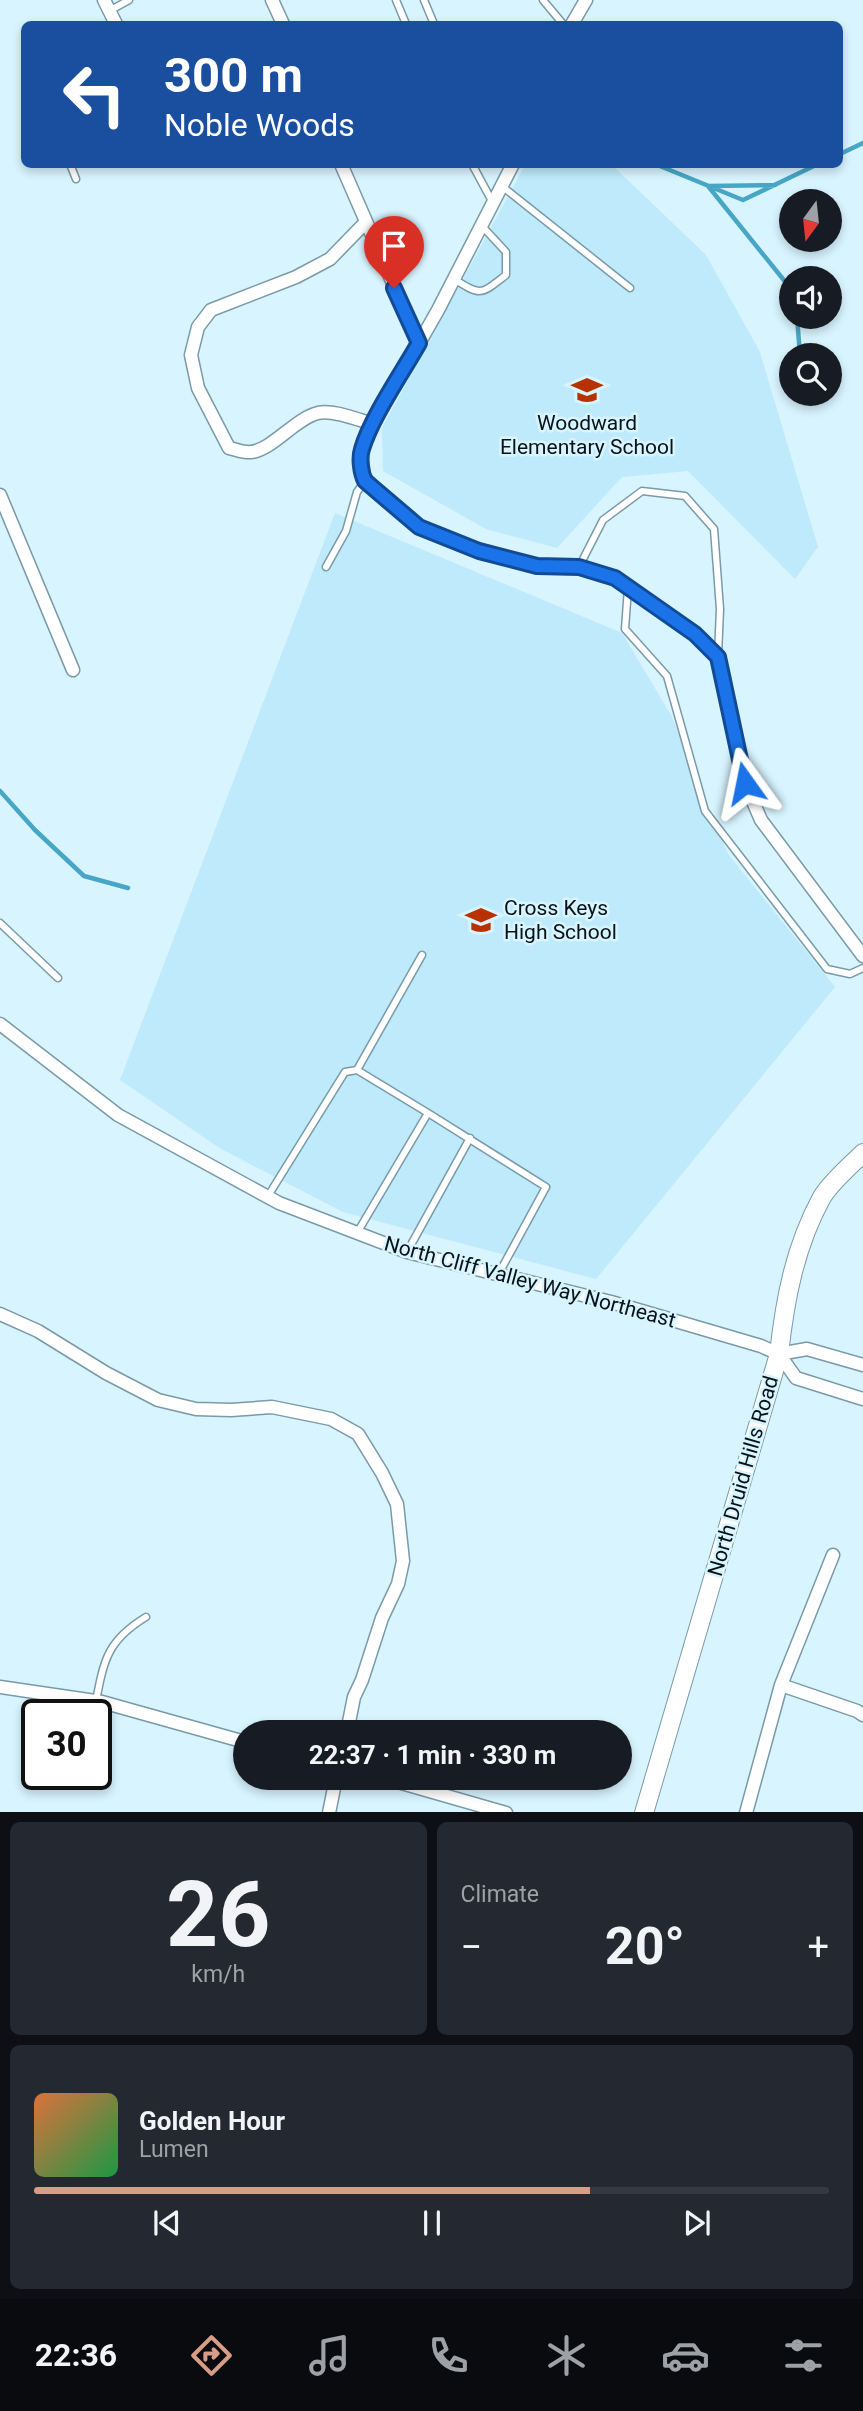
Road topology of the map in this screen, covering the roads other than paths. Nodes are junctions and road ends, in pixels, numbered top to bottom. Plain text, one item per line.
1 (129, 0) edge
2 (272, 0) edge
3 (396, 0) edge
4 (424, 0) edge
5 (543, 0) edge
6 (586, 0) edge
7 (107, 5) edge
8 (115, 21) edge
9 (282, 21) edge
10 (405, 21) edge
11 (434, 21) edge
12 (560, 21) edge
13 (574, 21) edge
14 (72, 168) edge
15 (343, 168) edge
16 (474, 168) edge
17 (511, 168) edge
18 (76, 179) dead end
19 (503, 187) junction
20 (494, 205) junction
21 (365, 223) junction
22 (482, 226) junction
23 (454, 279) junction
24 (630, 288) dead end
25 (419, 343) junction
26 (373, 424) junction
27 (365, 481) junction
28 (0, 495) edge
29 (326, 567) dead end
30 (579, 567) junction
31 (628, 586) junction
32 (718, 657) junction
33 (73, 670) dead end
34 (0, 923) edge
35 (422, 955) dead end
36 (863, 956) edge
37 (863, 968) edge
38 (58, 978) dead end
39 (0, 1024) edge
40 (357, 1070) junction
41 (428, 1113) junction
42 (470, 1138) junction
43 (863, 1153) edge
44 (267, 1198) junction
45 (357, 1233) junction
46 (407, 1252) junction
47 (499, 1275) junction
48 (0, 1314) edge
49 (779, 1354) junction
50 (863, 1365) edge
51 (863, 1399) edge
52 (833, 1555) dead end
53 (146, 1617) dead end
54 (781, 1685) junction
55 (0, 1687) edge
56 (82, 1699) edge
57 (96, 1699) edge
58 (112, 1705) edge
59 (863, 1715) edge
60 (349, 1720) edge
61 (233, 1739) edge
62 (334, 1790) edge
63 (427, 1790) edge
64 (329, 1812) edge
65 (506, 1812) edge
66 (644, 1812) edge
67 (746, 1812) edge

1 - 7 lane
2 - 9 street
3 - 10 lane
4 - 11 lane
5 - 12 lane
6 - 13 street
7 - 8 street
14 - 18 lane
15 - 21 street
16 - 20 lane
17 - 19 street
19 - 20 street
19 - 24 lane
20 - 22 street
21 - 25 street
21 - 26 street
22 - 23 street
22 - 23 lane
23 - 25 street
25 - 26 street
26 - 27 street
27 - 29 lane
27 - 30 street
28 - 33 street
30 - 31 street
30 - 32 lane
31 - 32 street
31 - 37 lane
32 - 36 street
34 - 38 lane
35 - 40 lane
39 - 44 street, North Cliff Valley Way Northeast
40 - 41 lane
40 - 44 lane
41 - 42 lane
41 - 45 lane
42 - 46 lane
42 - 47 lane
43 - 49 main road, North Druid Hills Road
44 - 45 street, North Cliff Valley Way Northeast
45 - 46 street, North Cliff Valley Way Northeast
46 - 47 street, North Cliff Valley Way Northeast
47 - 49 street, North Cliff Valley Way Northeast
48 - 60 street
49 - 50 street
49 - 51 street
49 - 66 main road, North Druid Hills Road
52 - 54 street
53 - 57 lane
54 - 59 street
54 - 67 street
55 - 56 street
58 - 61 street
62 - 64 street
63 - 65 street

